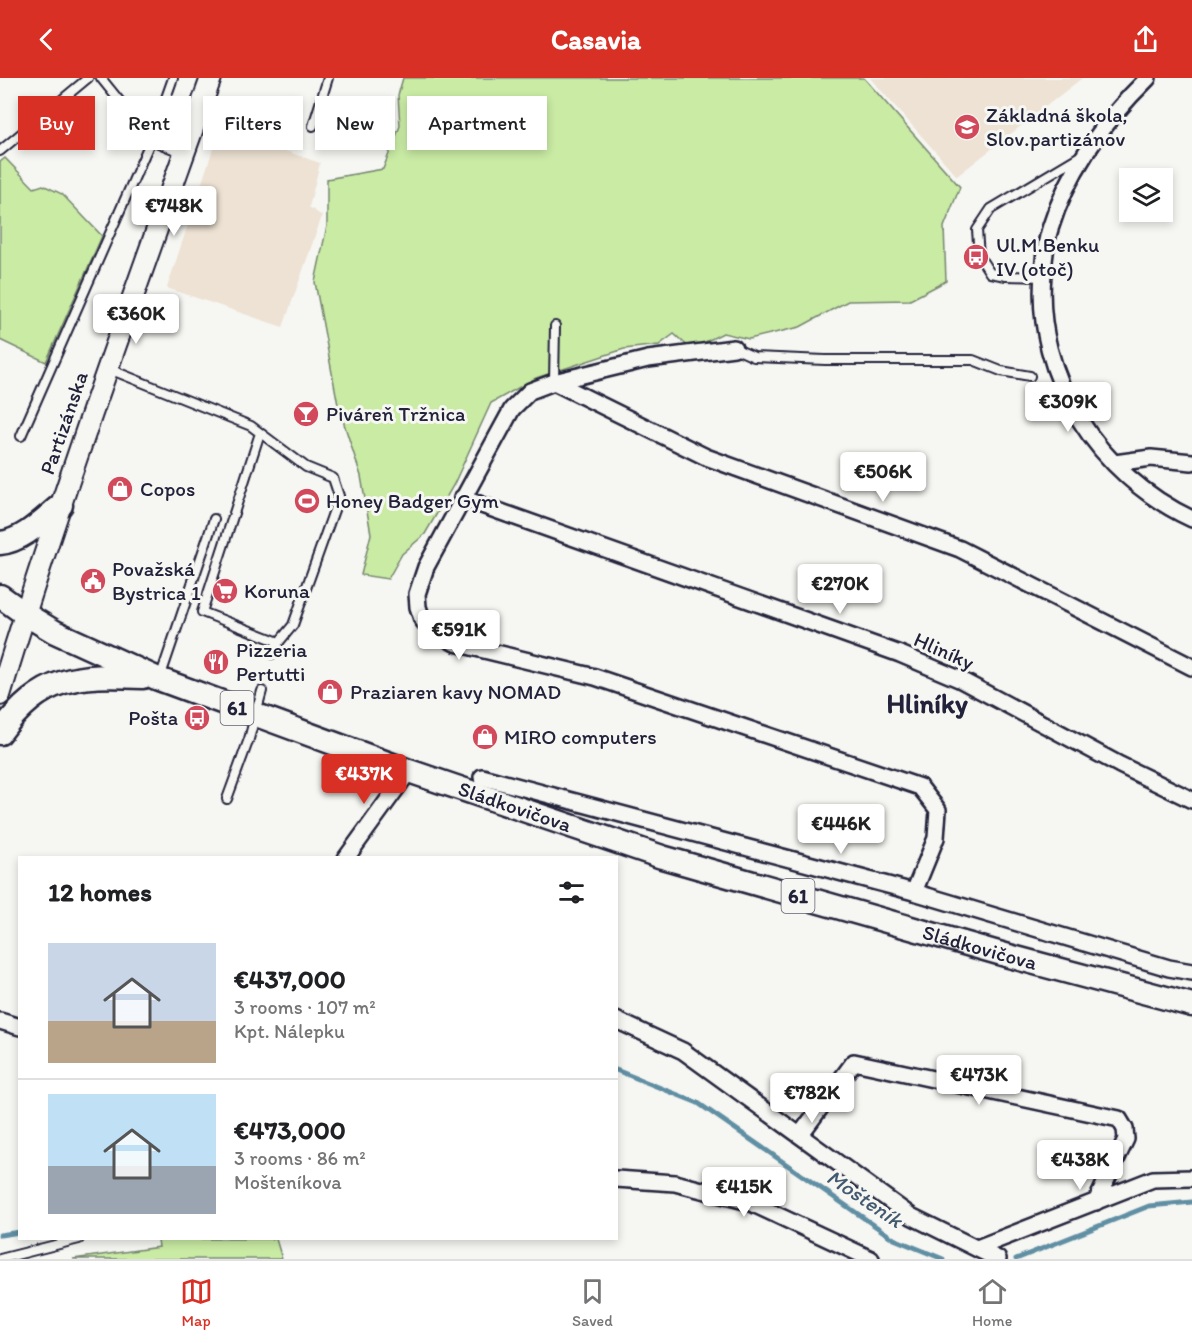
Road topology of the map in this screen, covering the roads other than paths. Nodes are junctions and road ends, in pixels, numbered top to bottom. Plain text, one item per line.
1 (88, 78) edge
2 (101, 78) edge
3 (173, 78) edge
4 (212, 78) edge
5 (328, 78) edge
6 (1148, 78) edge
7 (116, 96) edge
8 (167, 96) edge
9 (312, 126) dead end
10 (147, 150) edge
11 (175, 150) edge
12 (0, 151) edge
13 (1084, 153) junction
14 (184, 154) junction
15 (1042, 281) junction
16 (555, 326) dead end
17 (734, 348) joint
18 (108, 369) junction
19 (1030, 376) dead end
20 (554, 382) junction
21 (260, 433) junction
22 (21, 436) dead end
23 (1192, 462) edge
24 (1114, 463) junction
25 (462, 498) junction
26 (61, 506) junction
27 (214, 519) dead end
28 (1192, 519) edge
29 (0, 543) edge
30 (0, 596) edge
31 (25, 614) junction
32 (279, 642) junction
33 (272, 654) dead end
34 (1192, 667) edge
35 (158, 679) junction
36 (262, 692) dead end
37 (0, 695) edge
38 (256, 716) junction
39 (0, 733) edge
40 (409, 771) junction
41 (474, 783) junction
42 (227, 799) dead end
43 (1192, 800) edge
44 (347, 856) edge
45 (914, 892) junction
46 (1192, 972) edge
47 (1192, 1005) edge
48 (0, 1021) edge
49 (618, 1021) edge
50 (18, 1026) edge
51 (800, 1135) junction
52 (1192, 1178) edge
53 (618, 1179) edge
54 (1096, 1202) junction
55 (75, 1240) edge
56 (977, 1248) junction
57 (0, 1259) edge
58 (871, 1259) edge
59 (998, 1259) edge

1 - 12 lane
2 - 7 lane
3 - 8 lane
4 - 14 main road, Partizánska
5 - 9 lane
6 - 13 street
10 - 22 lane
11 - 14 lane
13 - 15 street
13 - 15 lane
14 - 18 main road, Partizánska
15 - 24 street
16 - 20 lane
17 - 19 lane
17 - 20 street
18 - 21 lane
18 - 26 main road, Partizánska
20 - 25 street
20 - 34 street
21 - 32 lane
21 - 32 lane
23 - 24 street
24 - 28 street
25 - 43 street, Hliníky
25 - 45 street
26 - 29 main road
26 - 31 main road, Partizánska
27 - 35 lane
30 - 31 main road, 61
31 - 35 main road, Sládkovičova / 61
31 - 37 main road, Partizánska
32 - 33 lane
35 - 38 main road, Sládkovičova / 61
35 - 39 main road
36 - 38 lane
38 - 40 main road, Sládkovičova / 61
38 - 42 lane
40 - 41 main road, Sládkovičova / 61
40 - 44 street
41 - 45 street, Sládkovičova
41 - 47 main road, Sládkovičova / 61
45 - 46 street, Sládkovičova
48 - 50 street
49 - 51 street
51 - 54 street
51 - 56 street
52 - 54 street
53 - 58 street
54 - 56 street
55 - 57 lane
56 - 59 street

